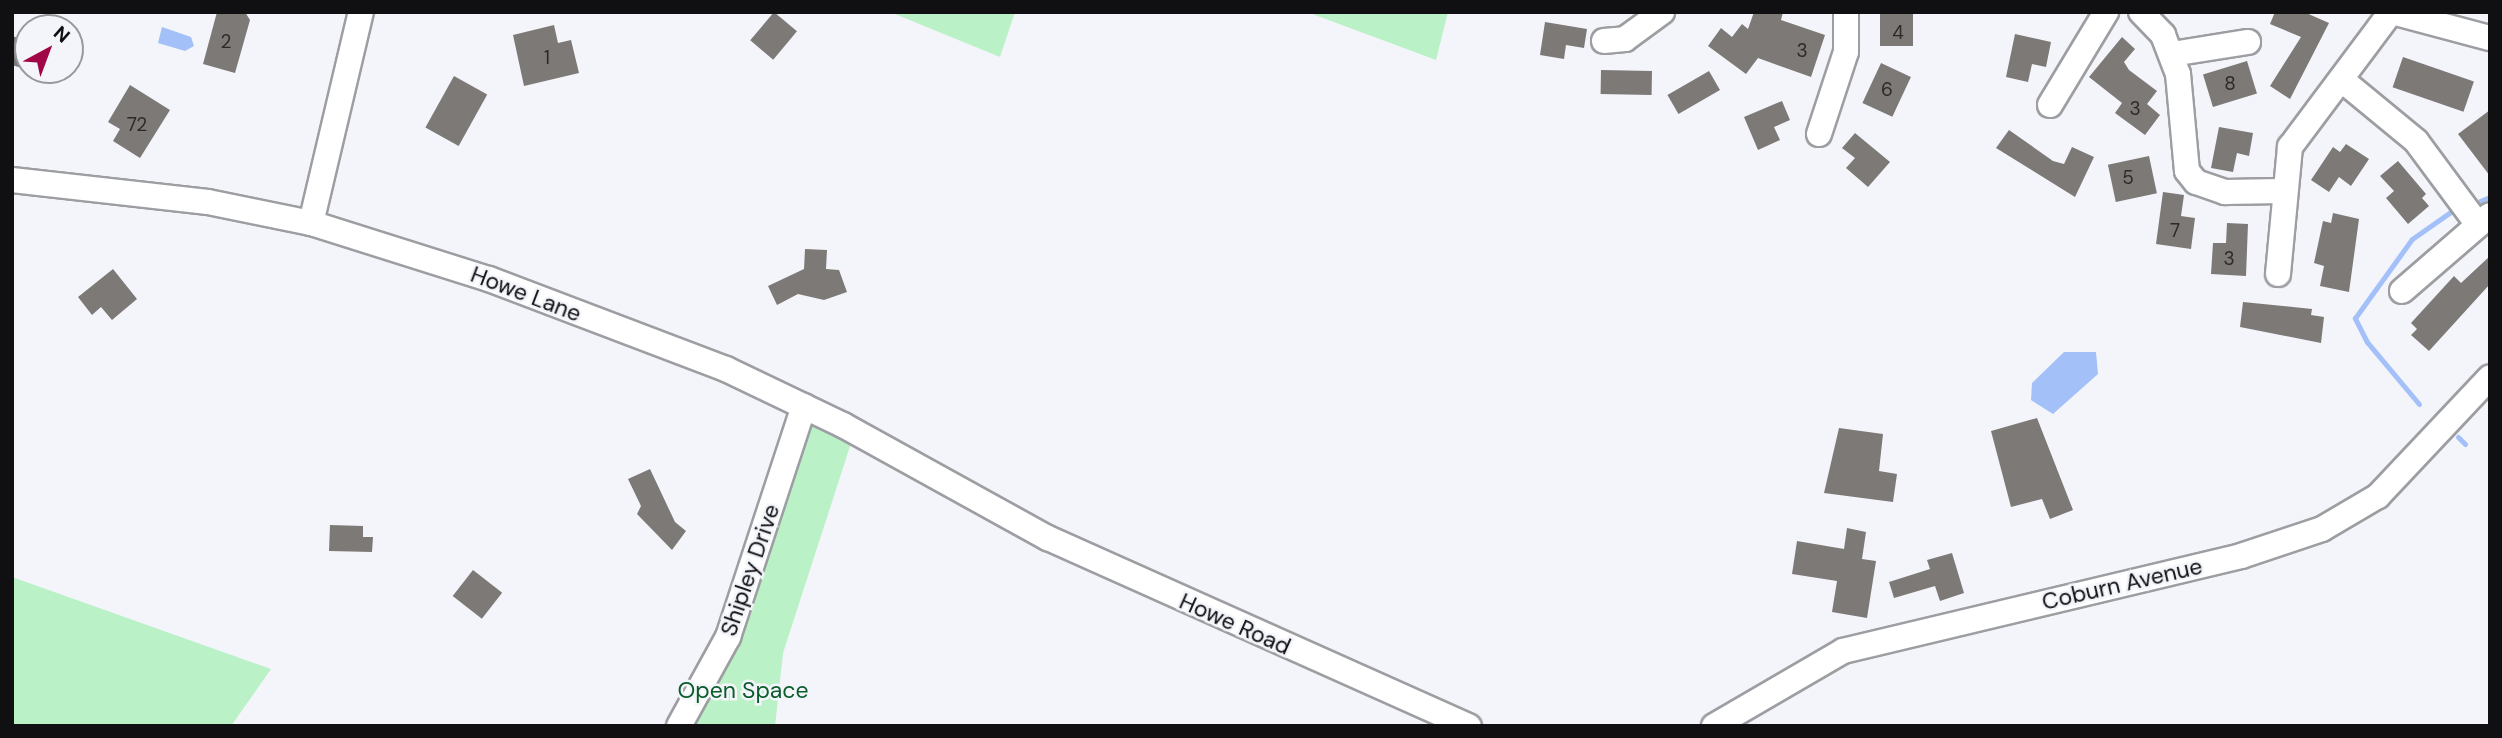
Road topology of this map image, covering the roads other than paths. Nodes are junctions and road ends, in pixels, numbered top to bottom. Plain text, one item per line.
1 (361, 12) edge
2 (1662, 12) edge
3 (1846, 12) edge
4 (2105, 12) edge
5 (2141, 12) edge
6 (2392, 12) edge
7 (2490, 38) edge
8 (1604, 41) dead end
9 (2248, 41) dead end
10 (2172, 54) junction
11 (2343, 79) junction
12 (2050, 105) dead end
13 (1819, 134) dead end
14 (12, 180) edge
15 (2282, 191) junction
16 (2483, 218) edge
17 (311, 223) junction
18 (2278, 274) dead end
19 (2402, 292) dead end
20 (2490, 377) edge
21 (804, 406) junction
22 (1004, 516) joint
23 (679, 726) edge
24 (1469, 726) edge
25 (1714, 726) edge

1 - 17 street
2 - 8 street
3 - 13 street
4 - 12 street
5 - 10 street
6 - 7 street
6 - 11 street
9 - 10 street
10 - 15 street
11 - 15 street
11 - 16 street
14 - 17 street, Howe Lane
15 - 18 street
16 - 19 street
17 - 21 street, Howe Lane
20 - 25 street, Coburn Avenue
21 - 22 street, Howe Lane
21 - 23 street, Shipley Drive
22 - 24 street, Howe Road

